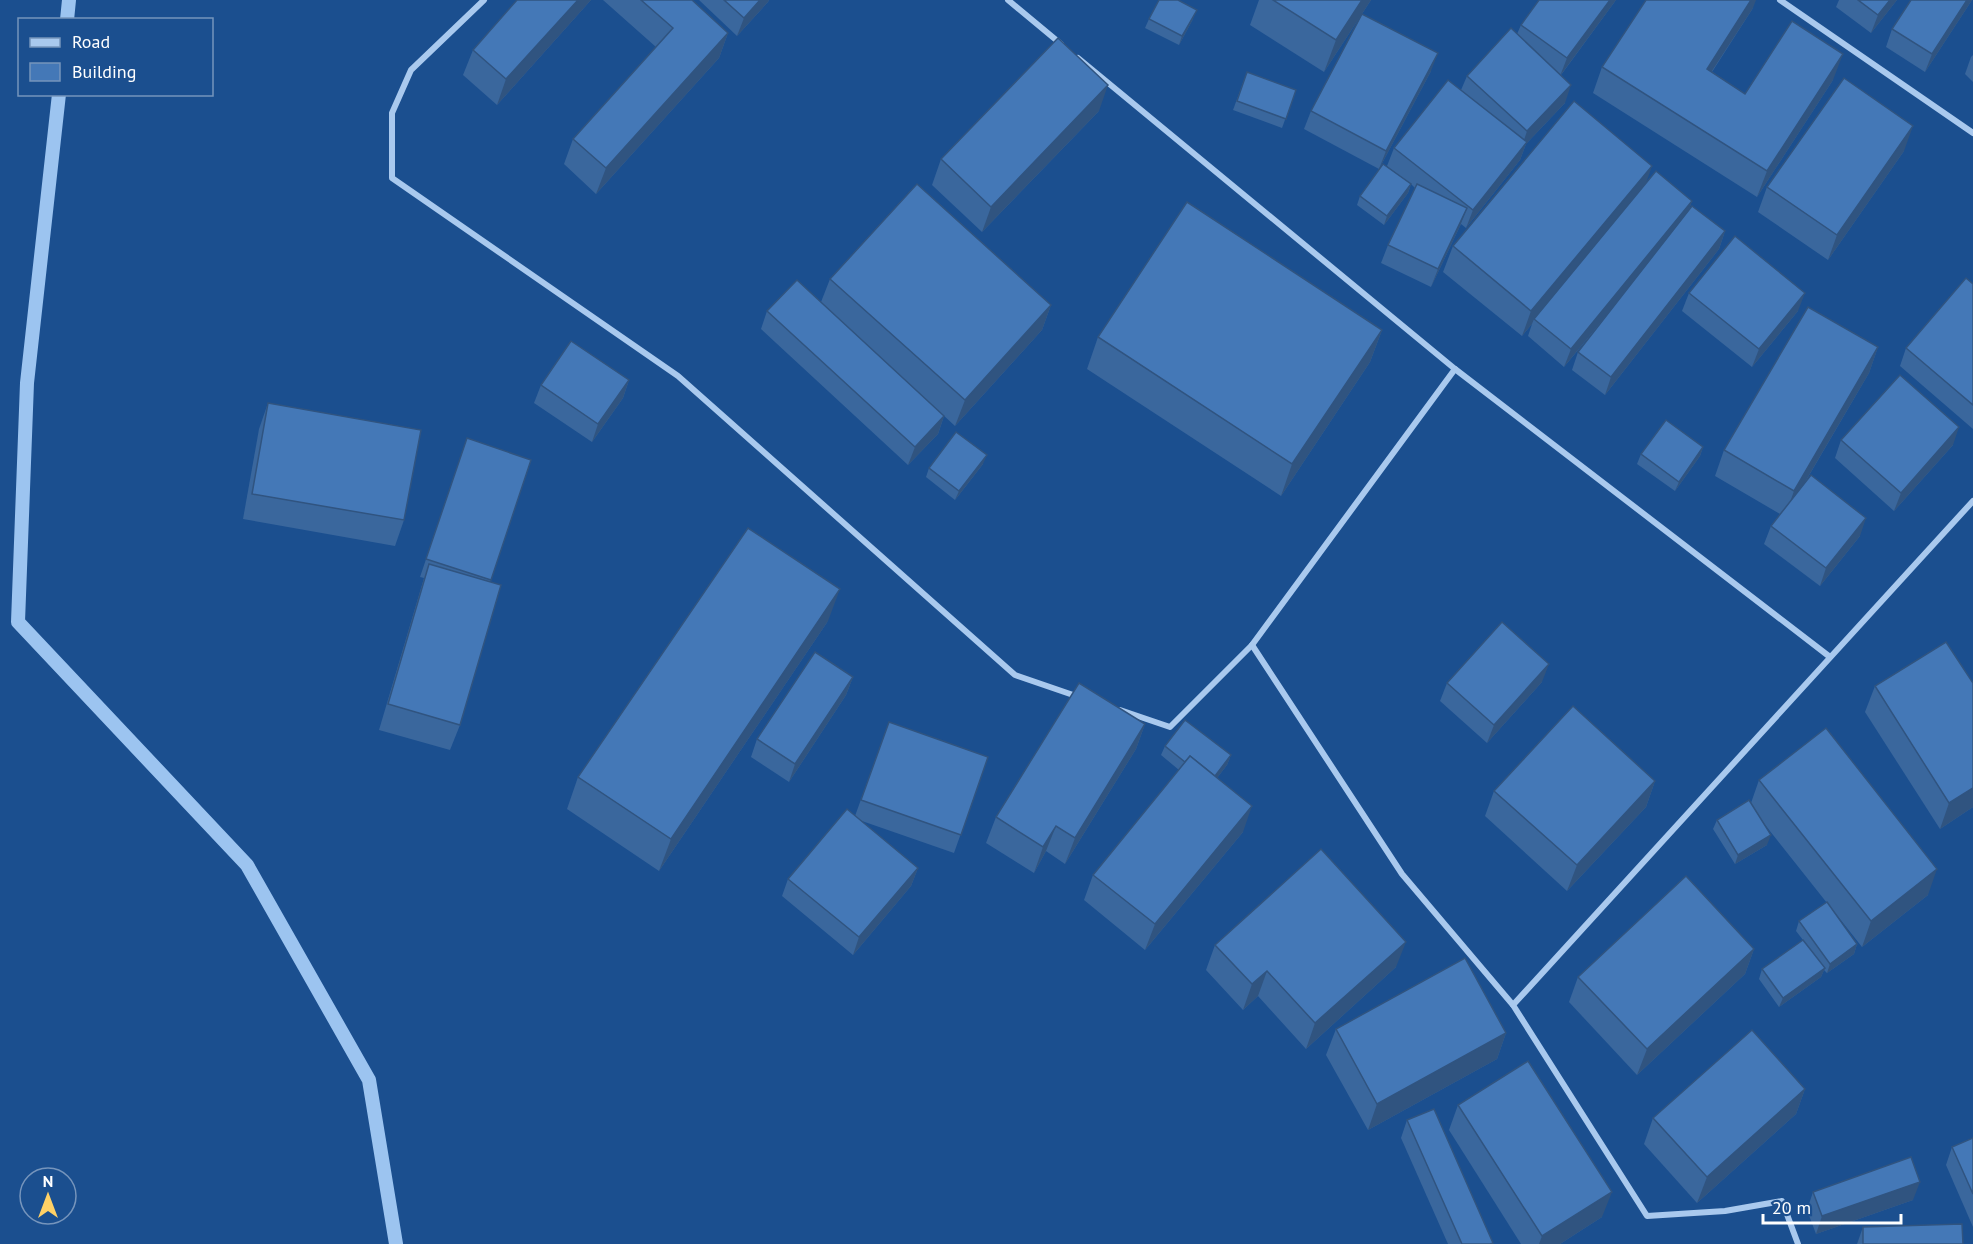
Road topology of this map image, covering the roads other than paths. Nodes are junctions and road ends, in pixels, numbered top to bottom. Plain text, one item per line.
1 (484, 0) edge
2 (1008, 0) edge
3 (1780, 0) edge
4 (1063, 45) edge
5 (1072, 53) edge
6 (1973, 133) edge
7 (1455, 369) junction
8 (1973, 501) edge
9 (1252, 645) junction
10 (1830, 657) junction
11 (1081, 697) edge
12 (1115, 708) edge
13 (1513, 1005) junction
14 (1798, 1244) edge

1 - 11 street
2 - 4 street
3 - 6 street
5 - 7 street
7 - 9 street
7 - 10 street
8 - 10 street
9 - 12 street
9 - 13 street
10 - 13 street
13 - 14 street

